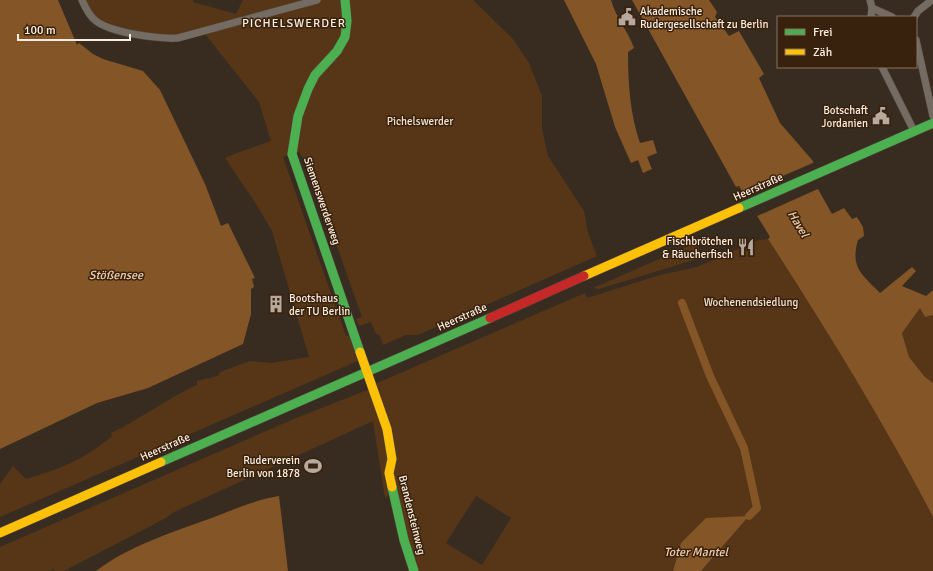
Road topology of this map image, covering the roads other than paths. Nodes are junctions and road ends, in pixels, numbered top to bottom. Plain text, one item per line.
1 (82, 0) edge
2 (317, 0) edge
3 (345, 0) edge
4 (870, 0) edge
5 (932, 0) edge
6 (872, 8) junction
7 (871, 16) edge
8 (890, 16) edge
9 (915, 16) edge
10 (917, 44) edge
11 (882, 68) edge
12 (933, 116) edge
13 (933, 123) edge
14 (914, 131) junction
15 (368, 371) junction
16 (0, 533) edge
17 (414, 571) edge

1 - 2 street
3 - 15 main road, Siemenswerderweg
4 - 6 street
5 - 9 street
6 - 7 street
6 - 8 street
10 - 12 street
11 - 14 street
13 - 14 main road, Heerstraße
14 - 15 main road, Heerstraße
15 - 16 main road, Heerstraße
15 - 17 main road, Brandensteinweg

